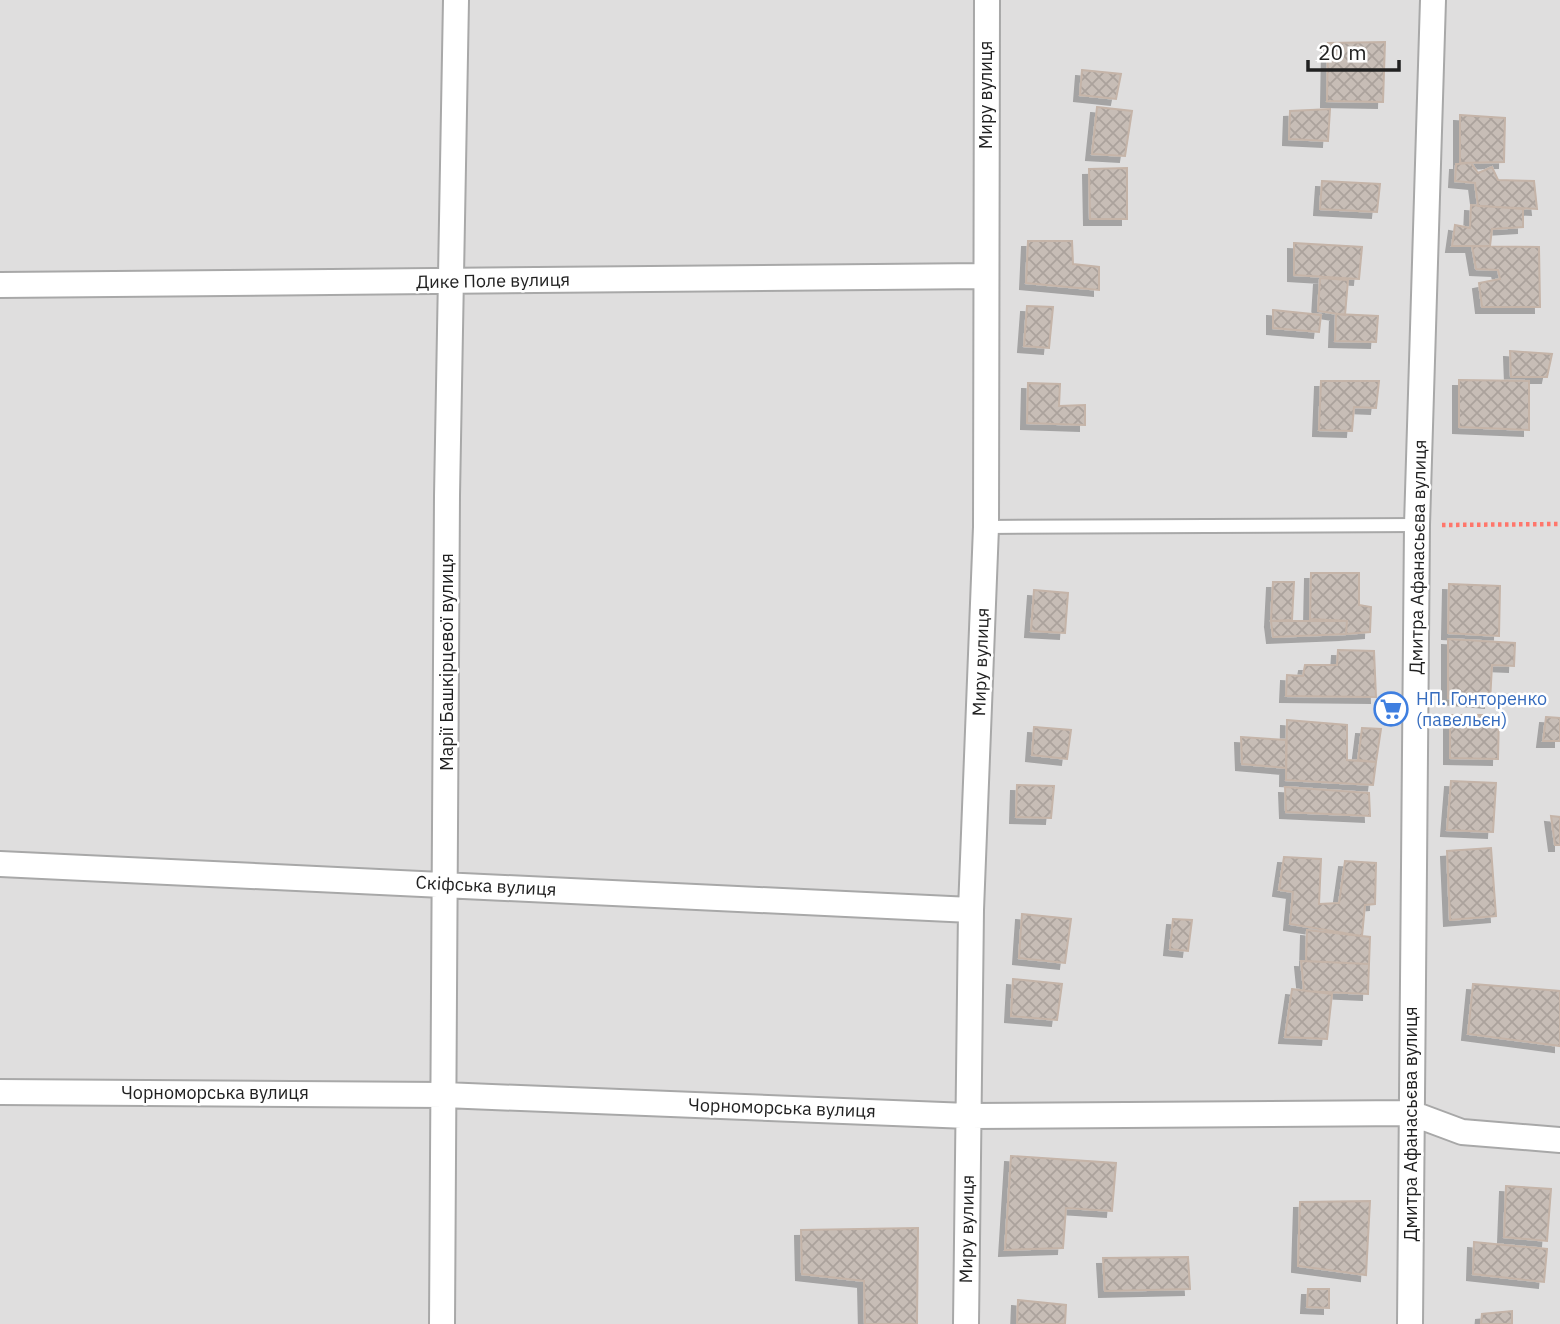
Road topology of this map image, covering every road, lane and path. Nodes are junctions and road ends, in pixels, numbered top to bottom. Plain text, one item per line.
1 (456, 0) edge
2 (987, 0) edge
3 (1438, 2) edge
4 (986, 276) junction
5 (451, 281) junction
6 (0, 285) edge
7 (1560, 524) edge
8 (1417, 526) junction
9 (986, 527) junction
10 (0, 864) edge
11 (446, 884) junction
12 (971, 910) junction
13 (0, 1092) edge
14 (444, 1094) junction
15 (1410, 1113) junction
16 (968, 1116) junction
17 (1560, 1140) edge
18 (442, 1324) edge
19 (966, 1324) edge
20 (1410, 1324) edge

1 - 5 street, Марії Башкірцевої вулиця
2 - 4 street, Миру вулиця
3 - 8 street, Дмитра Афанасьєва вулиця
4 - 5 street, Дике Поле вулиця
4 - 9 street, Миру вулиця
5 - 6 street, Дике Поле вулиця
5 - 11 street, Марії Башкірцевої вулиця
7 - 8 path
8 - 9 lane
8 - 15 street, Дмитра Афанасьєва вулиця
9 - 12 street, Миру вулиця
10 - 11 street, Скіфська вулиця
11 - 12 street, Скіфська вулиця
11 - 14 street, Марії Башкірцевої вулиця
12 - 16 street, Миру вулиця
13 - 14 street, Чорноморська вулиця
14 - 16 street, Чорноморська вулиця
14 - 18 street, Марії Башкірцевої вулиця
15 - 16 street, Чорноморська вулиця
15 - 17 street, Чорноморська вулиця
15 - 20 street, Дмитра Афанасьєва вулиця
16 - 19 street, Миру вулиця

